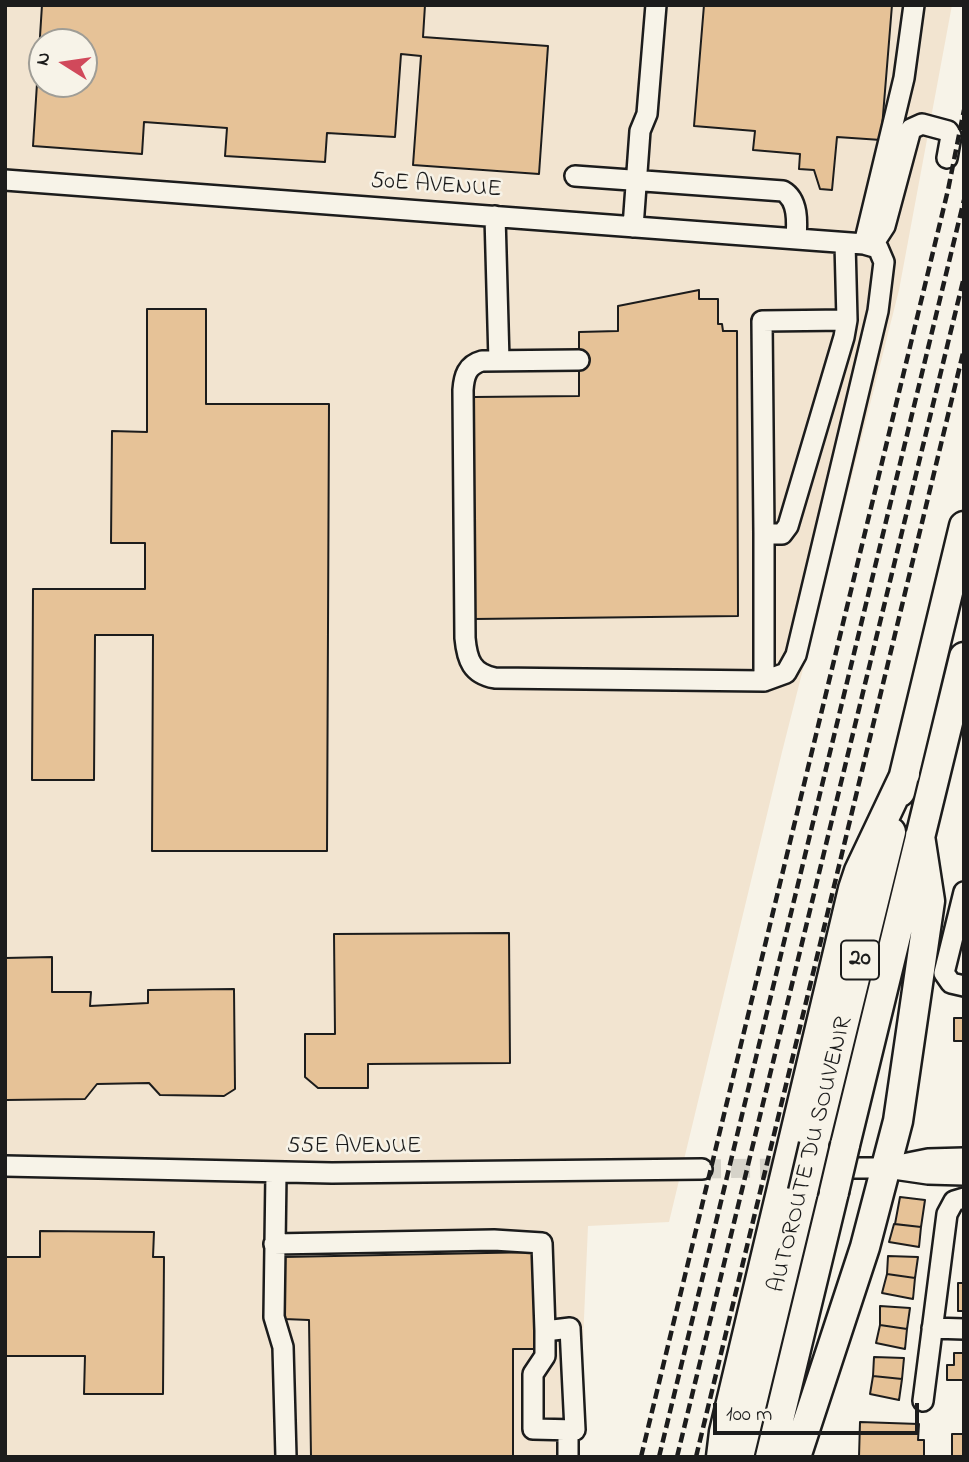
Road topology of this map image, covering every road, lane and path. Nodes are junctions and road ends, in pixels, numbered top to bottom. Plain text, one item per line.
1 (656, 5) edge
2 (914, 5) edge
3 (947, 158) dead end
4 (575, 177) dead end
5 (5, 180) edge
6 (637, 180) junction
7 (495, 216) junction
8 (633, 227) junction
9 (796, 239) junction
10 (860, 245) junction
11 (847, 320) junction
12 (579, 360) dead end
13 (499, 361) junction
14 (964, 526) edge
15 (764, 534) junction
16 (964, 657) edge
17 (764, 681) junction
18 (905, 774) junction
19 (920, 836) junction
20 (964, 892) edge
21 (958, 984) edge
22 (964, 1158) edge
23 (5, 1166) edge
24 (780, 1168) junction
25 (887, 1168) junction
26 (702, 1169) tunnel mouth
27 (275, 1173) junction
28 (964, 1175) edge
29 (964, 1198) edge
30 (274, 1244) junction
31 (932, 1328) junction
32 (964, 1329) edge
33 (545, 1331) junction
34 (923, 1401) dead end
35 (568, 1430) junction
36 (286, 1457) edge
37 (568, 1457) edge
38 (720, 1457) edge
39 (739, 1457) edge
40 (770, 1457) edge
41 (796, 1457) edge

1 - 6 street
2 - 10 street
3 - 10 street
4 - 6 street
5 - 7 street, 50E AVENUE
6 - 8 street
6 - 9 street
7 - 8 street, 50E AVENUE
7 - 13 street
8 - 9 street, 50E AVENUE
9 - 10 street, 50E AVENUE
10 - 11 street
10 - 17 street
11 - 15 street
11 - 15 street
12 - 13 street
13 - 17 street
14 - 18 highway, AUTOROUTE DU SOUVENIR / 20
15 - 17 street
16 - 19 highway, AUTOROUTE DU SOUVENIR / 20
18 - 24 highway
18 - 39 highway, AUTOROUTE DU SOUVENIR / 20, bridge
19 - 25 highway
19 - 40 highway, AUTOROUTE DU SOUVENIR / 20, bridge
20 - 21 street
22 - 25 street
23 - 27 street, 55E AVENUE
24 - 25 street
24 - 38 highway
25 - 28 street
25 - 41 highway
26 - 27 street, 55E AVENUE
27 - 30 street
29 - 31 street
30 - 33 street
30 - 36 street
31 - 32 street
31 - 34 street
33 - 35 street
33 - 35 street
35 - 37 street

